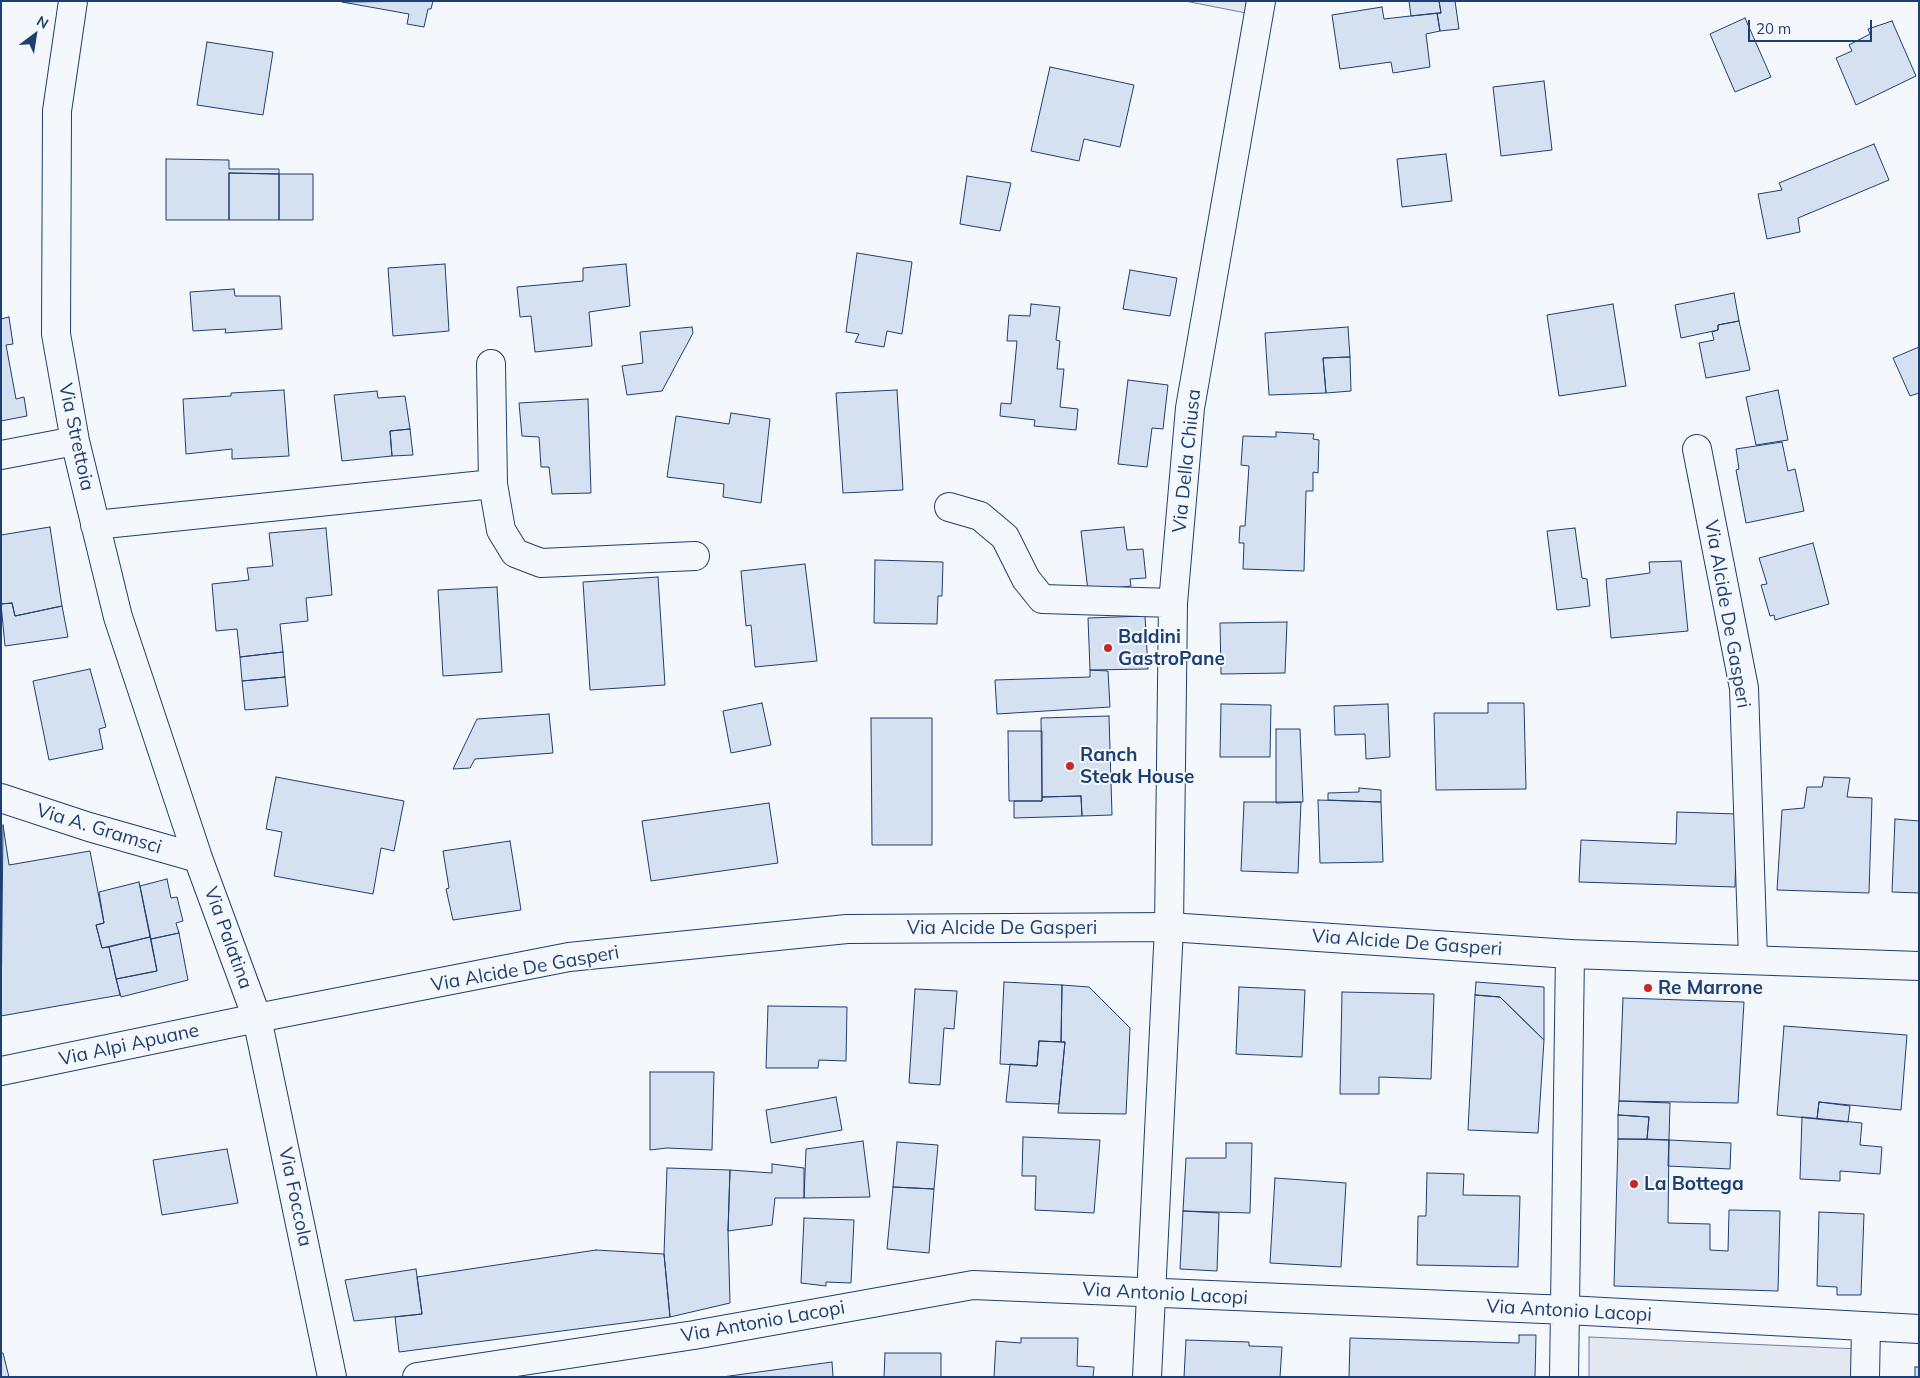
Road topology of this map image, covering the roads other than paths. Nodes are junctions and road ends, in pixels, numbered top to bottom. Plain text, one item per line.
1 (73, 1) edge
2 (1261, 1) edge
3 (491, 364) dead end
4 (76, 442) junction
5 (1697, 449) dead end
6 (1, 455) edge
7 (493, 484) junction
8 (949, 507) dead end
9 (95, 525) junction
10 (695, 556) dead end
11 (1173, 603) junction
12 (1, 798) edge
13 (198, 858) junction
14 (1169, 927) junction
15 (1570, 954) junction
16 (1753, 960) junction
17 (1919, 966) edge
18 (258, 1018) junction
19 (1, 1071) edge
20 (1151, 1294) junction
21 (1567, 1310) junction
22 (1866, 1327) junction
23 (1919, 1329) edge
24 (332, 1377) edge
25 (418, 1377) edge
26 (1146, 1377) edge
27 (1564, 1377) edge
28 (1865, 1377) edge

1 - 4 street, Via Strettoia
2 - 11 street, Via Della Chiusa
3 - 7 street
4 - 6 street
4 - 9 street, Via Strettoia
5 - 16 street, Via Alcide De Gasperi
7 - 9 street
7 - 10 street
8 - 11 street
9 - 13 street, Via Strettoia
11 - 14 street, Via Della Chiusa
12 - 13 street, Via A. Gramsci
13 - 18 street, Via Palatina
14 - 15 street, Via Alcide De Gasperi
14 - 18 street, Via Alcide De Gasperi
14 - 20 street, Via Della Chiusa
15 - 16 street, Via Alcide De Gasperi
15 - 21 street
16 - 17 street, Via Alcide De Gasperi
18 - 19 street, Via Alpi Apuane
18 - 24 street, Via Foccola
20 - 21 street, Via Antonio Lacopi
20 - 25 street, Via Antonio Lacopi
20 - 26 street, Via Della Chiusa
21 - 22 street, Via Antonio Lacopi
21 - 27 street
22 - 23 street, Via Antonio Lacopi
22 - 28 street

